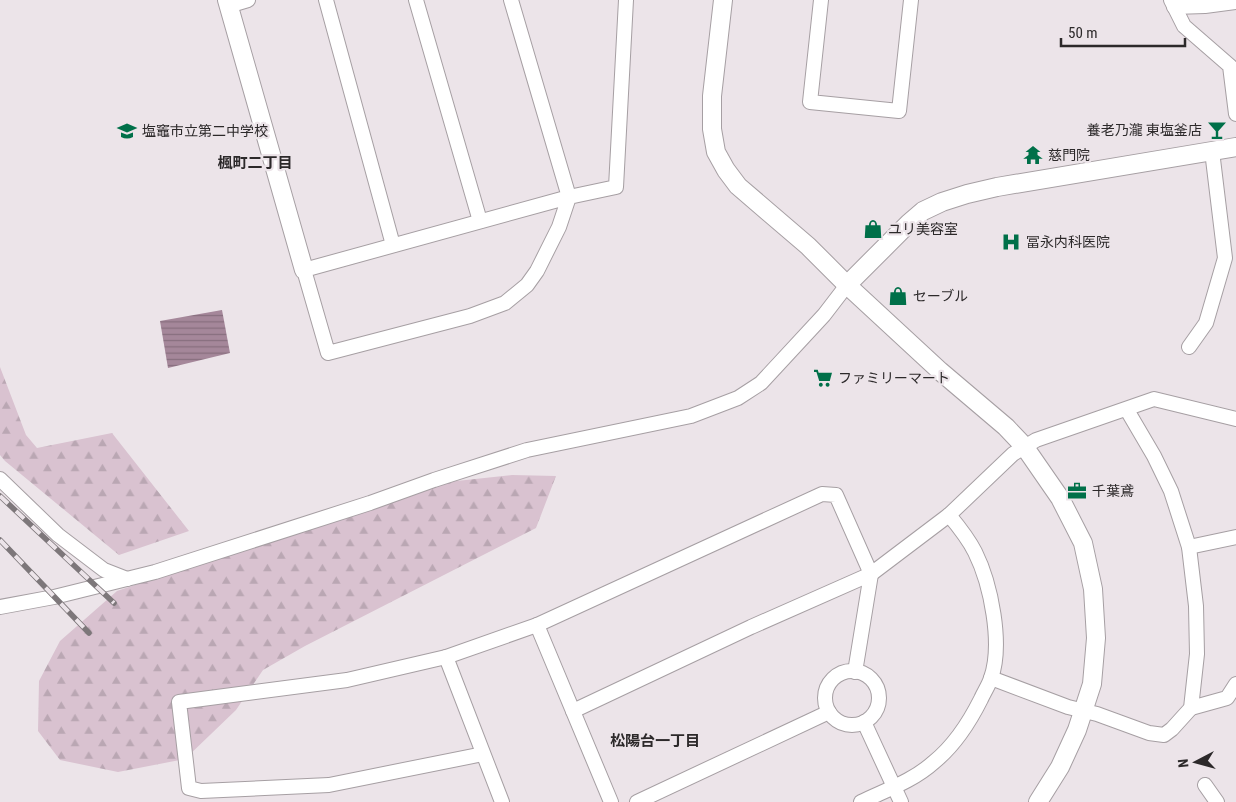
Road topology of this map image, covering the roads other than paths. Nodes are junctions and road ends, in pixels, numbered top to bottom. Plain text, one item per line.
1 (248, 0) edge
2 (326, 0) edge
3 (416, 0) edge
4 (511, 0) edge
5 (626, 0) edge
6 (723, 0) edge
7 (821, 0) edge
8 (911, 0) edge
9 (1236, 2) edge
10 (228, 3) edge
11 (1172, 3) edge
12 (1236, 114) edge
13 (1236, 147) edge
14 (1212, 151) junction
15 (569, 197) junction
16 (480, 221) junction
17 (393, 245) junction
18 (304, 270) junction
19 (846, 285) junction
20 (1189, 347) dead end
21 (1127, 410) junction
22 (1236, 419) edge
23 (1024, 446) junction
24 (0, 479) edge
25 (949, 515) junction
26 (1236, 537) edge
27 (1189, 547) junction
28 (871, 574) junction
29 (128, 579) junction
30 (0, 607) edge
31 (537, 625) junction
32 (446, 657) junction
33 (855, 672) junction
34 (992, 678) junction
35 (1236, 684) edge
36 (1191, 708) junction
37 (1084, 710) junction
38 (572, 711) junction
39 (830, 712) junction
40 (864, 722) junction
41 (483, 754) junction
42 (1205, 785) dead end
43 (894, 786) junction
44 (502, 802) edge
45 (611, 802) edge
46 (636, 802) edge
47 (861, 802) edge
48 (901, 802) edge
49 (1038, 802) edge
50 (1216, 802) edge

1 - 10 street
2 - 17 street
3 - 16 street
4 - 15 street
5 - 15 street
6 - 19 street
7 - 8 street
9 - 11 street
10 - 18 street
11 - 12 street
13 - 14 street
14 - 19 street
14 - 20 street
15 - 16 street
15 - 18 street
16 - 17 street
17 - 18 street
19 - 23 street
19 - 29 street
21 - 22 street
21 - 23 street
21 - 27 street
23 - 25 street
23 - 37 street
24 - 29 street
25 - 28 street
25 - 34 street
26 - 27 street
27 - 36 street
28 - 31 street
28 - 33 street
28 - 38 street
29 - 30 street
31 - 32 street
31 - 38 street
32 - 41 street
32 - 41 street
33 - 39 street
33 - 40 street
34 - 37 street
34 - 43 street
35 - 36 street
36 - 37 street
37 - 49 street
38 - 45 street
39 - 40 street
39 - 46 street
40 - 43 street
41 - 44 street
42 - 50 street
43 - 47 street
43 - 48 street

